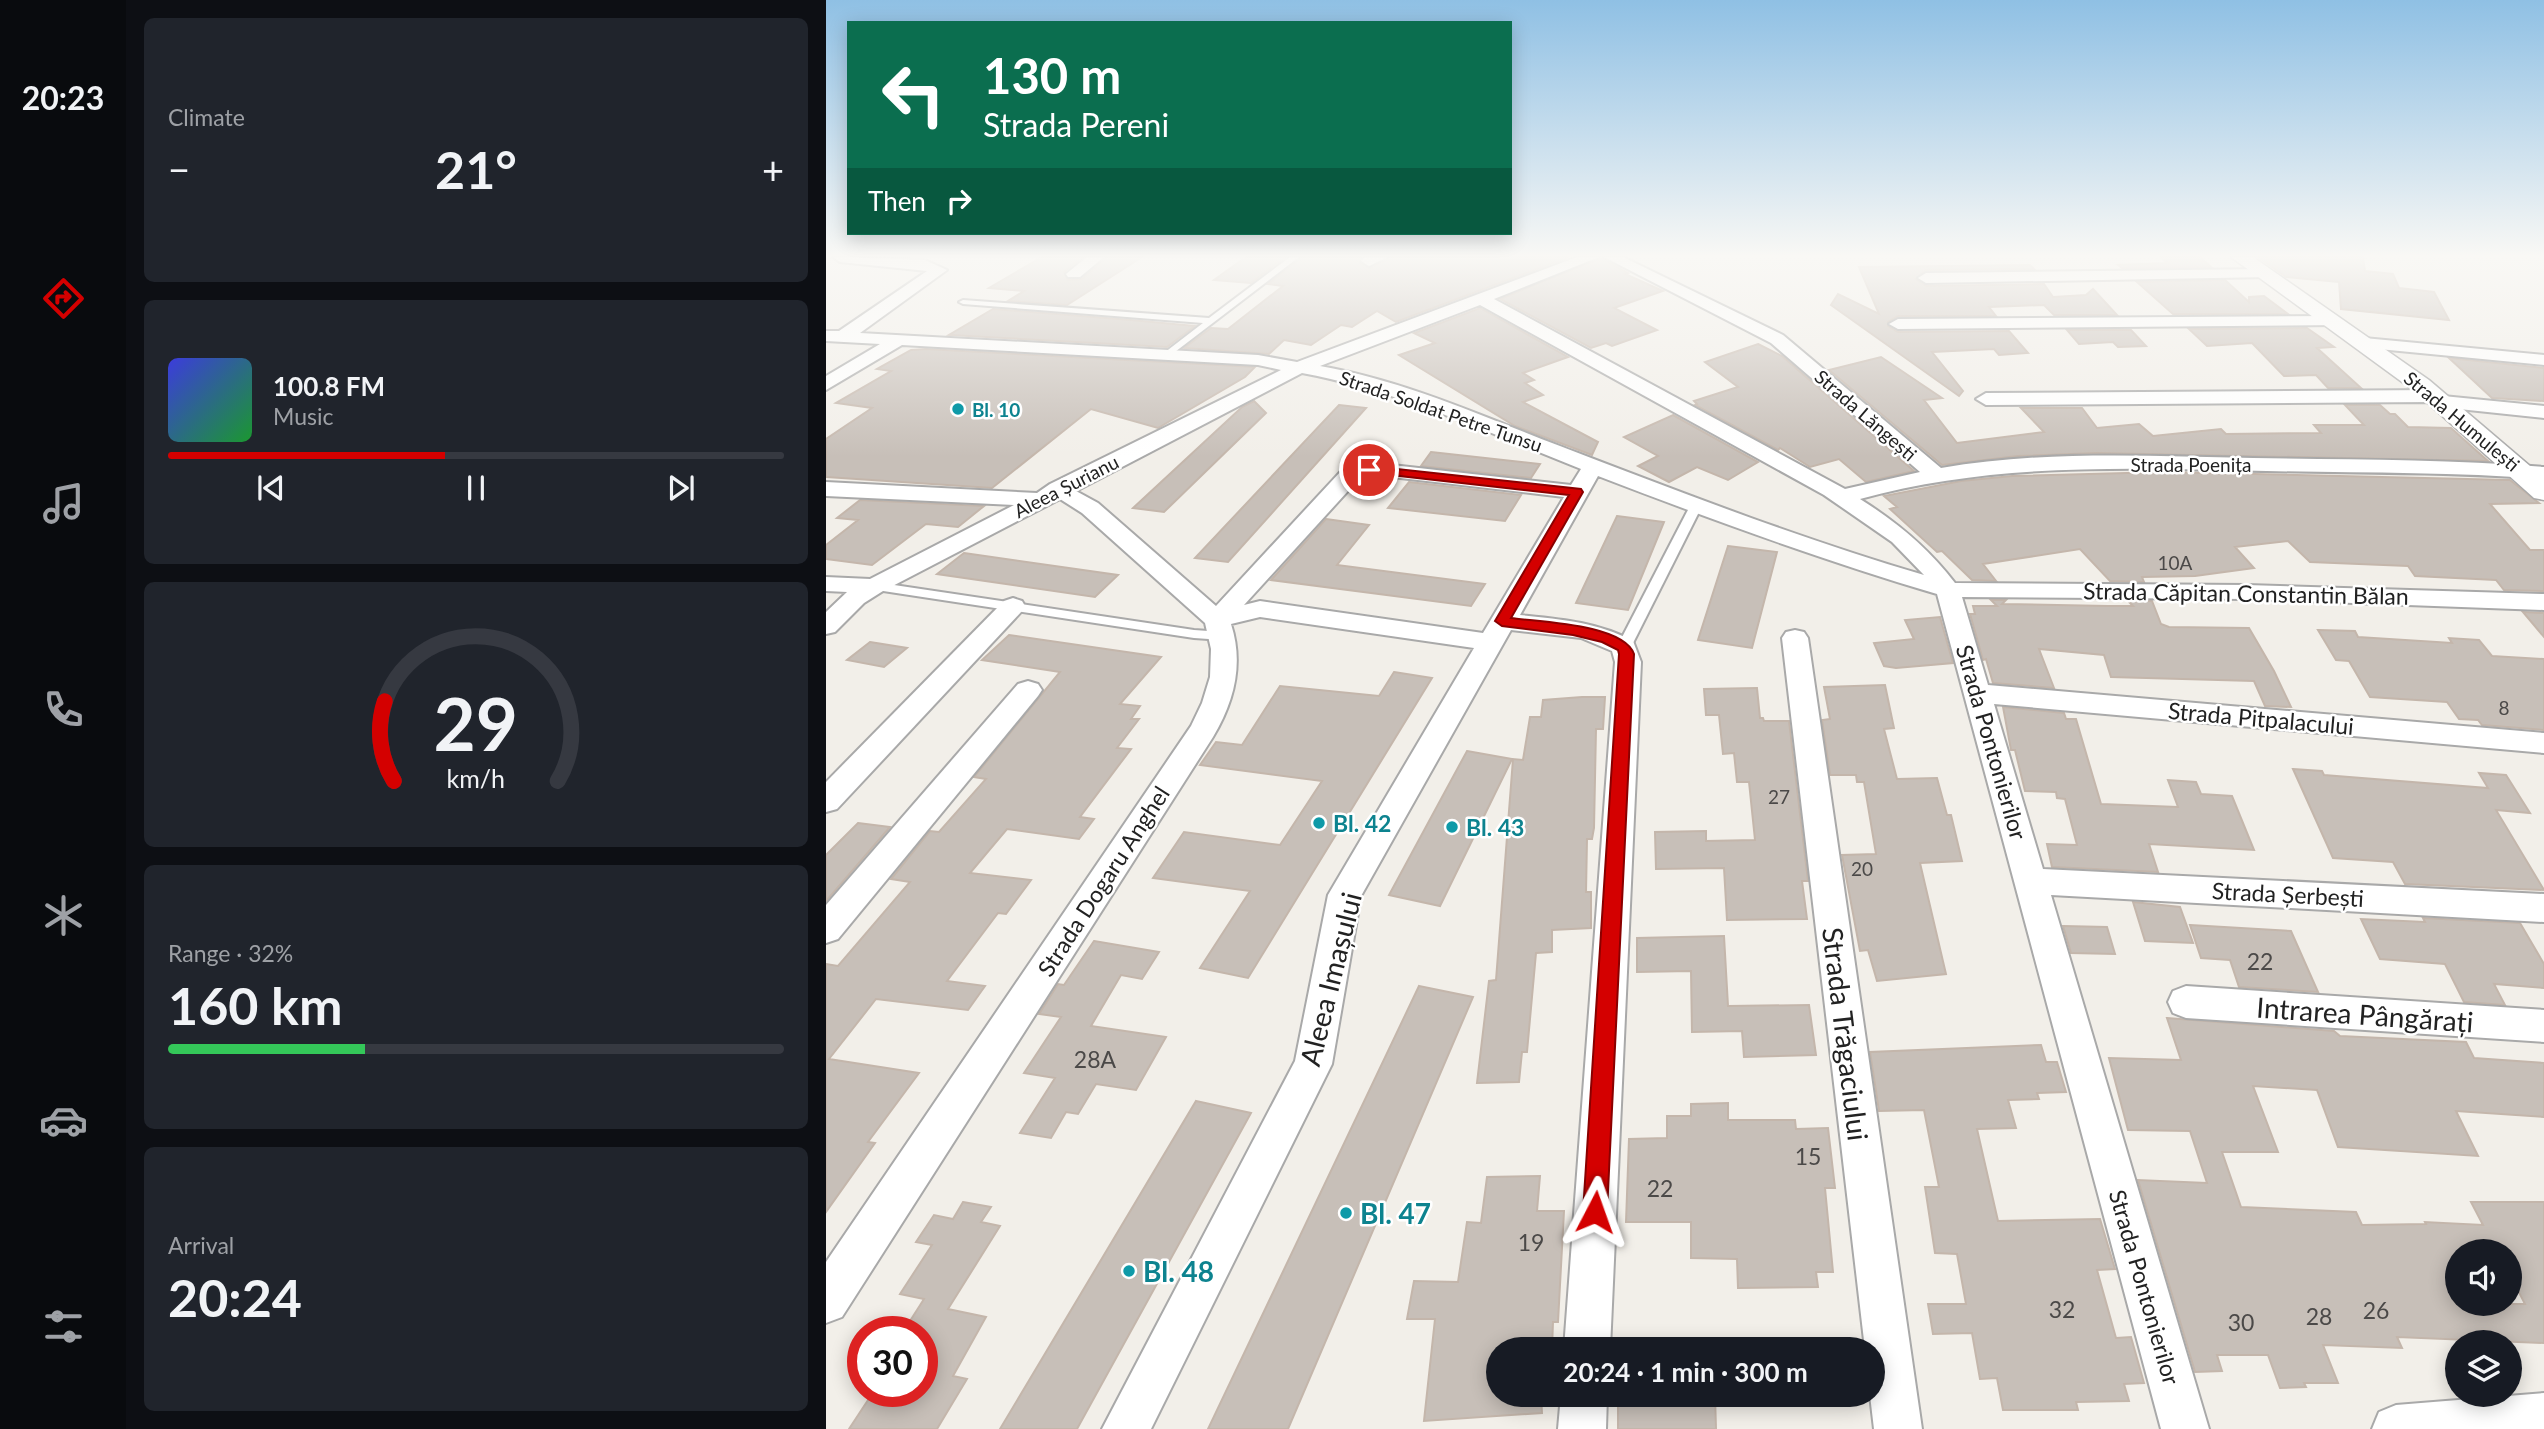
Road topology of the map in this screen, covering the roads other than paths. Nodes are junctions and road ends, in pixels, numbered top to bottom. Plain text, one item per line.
1 (854, 324) edge
2 (1207, 324) edge
3 (1412, 324) edge
4 (1526, 324) edge
5 (1746, 324) edge
6 (1898, 324) dead end
7 (1943, 324) edge
8 (2336, 324) edge
9 (833, 337) edge
10 (896, 342) junction
11 (2364, 343) junction
12 (1167, 355) junction
13 (2544, 360) edge
14 (1302, 366) junction
15 (826, 384) edge
16 (1986, 398) dead end
17 (2437, 398) junction
18 (2544, 412) edge
19 (1592, 466) junction
20 (2532, 472) edge
21 (1936, 475) junction
22 (826, 489) edge
23 (1058, 489) junction
24 (1577, 492) junction
25 (2544, 492) edge
26 (1842, 497) junction
27 (1037, 500) junction
28 (1696, 506) junction
29 (826, 584) edge
30 (874, 586) junction
31 (1948, 590) junction
32 (2544, 602) edge
33 (1013, 606) junction
34 (826, 626) edge
35 (1220, 628) junction
36 (1496, 632) junction
37 (1795, 638) dead end
38 (1624, 647) junction
39 (1028, 690) dead end
40 (1977, 693) junction
41 (2544, 743) edge
42 (826, 801) edge
43 (2032, 881) junction
44 (2544, 908) edge
45 (826, 929) edge
46 (2186, 1002) dead end
47 (2544, 1026) edge
48 (826, 1301) edge
49 (1588, 1337) edge
50 (1583, 1407) edge
51 (2544, 1418) edge
52 (1126, 1429) edge
53 (1582, 1429) edge
54 (1898, 1429) edge
55 (2185, 1429) edge
56 (2396, 1429) edge

1 - 9 street
2 - 12 lane
3 - 14 street
4 - 26 street, Strada Pontonierilor
5 - 21 street, Strada Lăngești
6 - 7 street
8 - 11 street, Strada Humulești
9 - 10 street, Strada Soldat Petre Tunsu
10 - 12 street, Strada Soldat Petre Tunsu
10 - 15 street
11 - 13 street
11 - 17 street, Strada Humulești
12 - 14 street, Strada Soldat Petre Tunsu
14 - 19 street, Strada Soldat Petre Tunsu
14 - 23 street, Aleea Șurianu
16 - 17 street
17 - 18 street
17 - 20 street, Strada Humulești
19 - 24 street, Aleea Imașului
19 - 28 street, Strada Soldat Petre Tunsu
20 - 21 street, Strada Poenița
20 - 25 street, Strada Humulești
21 - 26 street, Strada Poenița
22 - 27 street
23 - 27 street, Aleea Șurianu
23 - 35 street
24 - 35 street
24 - 36 street, Aleea Imașului
26 - 31 street, Strada Pontonierilor
27 - 30 street, Aleea Șurianu
28 - 31 street, Strada Soldat Petre Tunsu
28 - 38 lane
29 - 30 street
30 - 33 lane
30 - 34 street, Aleea Șurianu
31 - 32 street, Strada Căpitan Constantin Bălan
31 - 40 street, Strada Pontonierilor
33 - 35 lane
33 - 42 street
35 - 36 street
35 - 48 street, Strada Dogaru Anghel
36 - 38 street
36 - 52 street, Aleea Imașului
37 - 54 street, Strada Trăgaciului
38 - 49 street
39 - 45 street
40 - 41 street, Strada Pitpalacului
40 - 43 street, Strada Pontonierilor
43 - 44 street, Strada Șerbești
43 - 55 street, Strada Pontonierilor
46 - 47 street, Intrarea Pângărați
50 - 53 street
51 - 56 street

